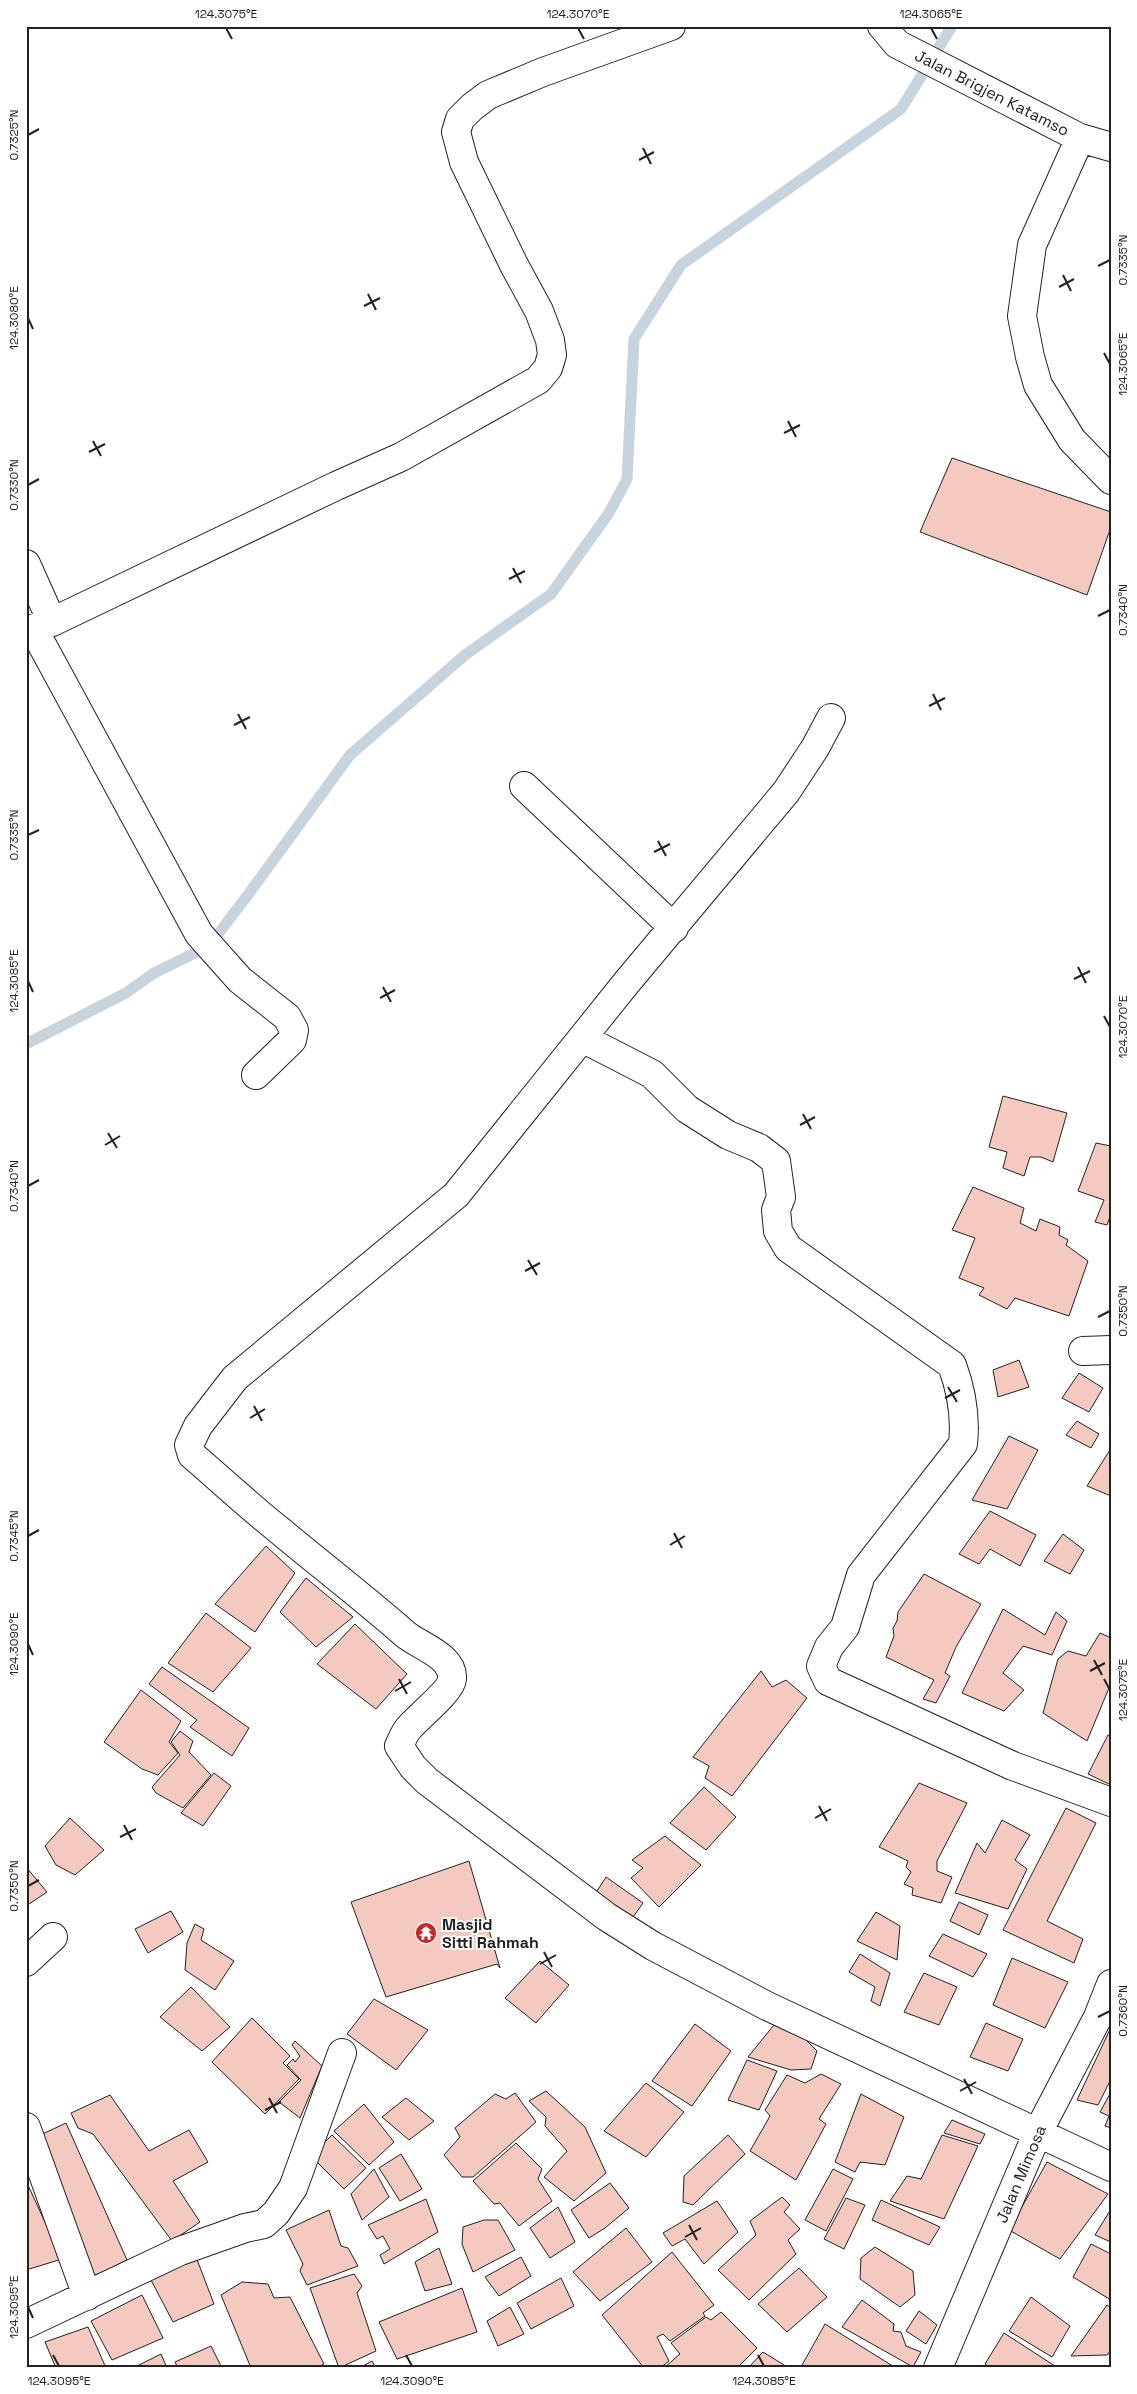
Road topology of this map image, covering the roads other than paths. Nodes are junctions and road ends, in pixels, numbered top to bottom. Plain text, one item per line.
1 (671, 26) edge
2 (889, 35) edge
3 (1080, 138) junction
4 (1111, 148) edge
5 (1111, 480) edge
6 (26, 564) edge
7 (38, 627) edge
8 (831, 718) dead end
9 (524, 786) dead end
10 (674, 928) junction
11 (582, 1038) junction
12 (256, 1075) dead end
13 (1111, 1350) edge
14 (1083, 1351) dead end
15 (1111, 1802) edge
16 (53, 1937) dead end
17 (26, 1962) edge
18 (1111, 1984) edge
19 (342, 2053) dead end
20 (26, 2127) edge
21 (1037, 2134) junction
22 (1111, 2166) edge
23 (88, 2296) junction
24 (26, 2324) edge
25 (938, 2368) edge

1 - 7 street
2 - 3 street, Jalan Brigjen Katamso
3 - 4 street, Jalan Brigjen Katamso
3 - 5 street
6 - 7 street
7 - 12 street
8 - 10 street
9 - 10 street
10 - 11 street
11 - 15 street
11 - 21 street
13 - 14 street
16 - 17 street
18 - 21 street, Jalan Mimosa
19 - 23 street
20 - 23 street
21 - 22 street
21 - 25 street, Jalan Mimosa
23 - 24 street

